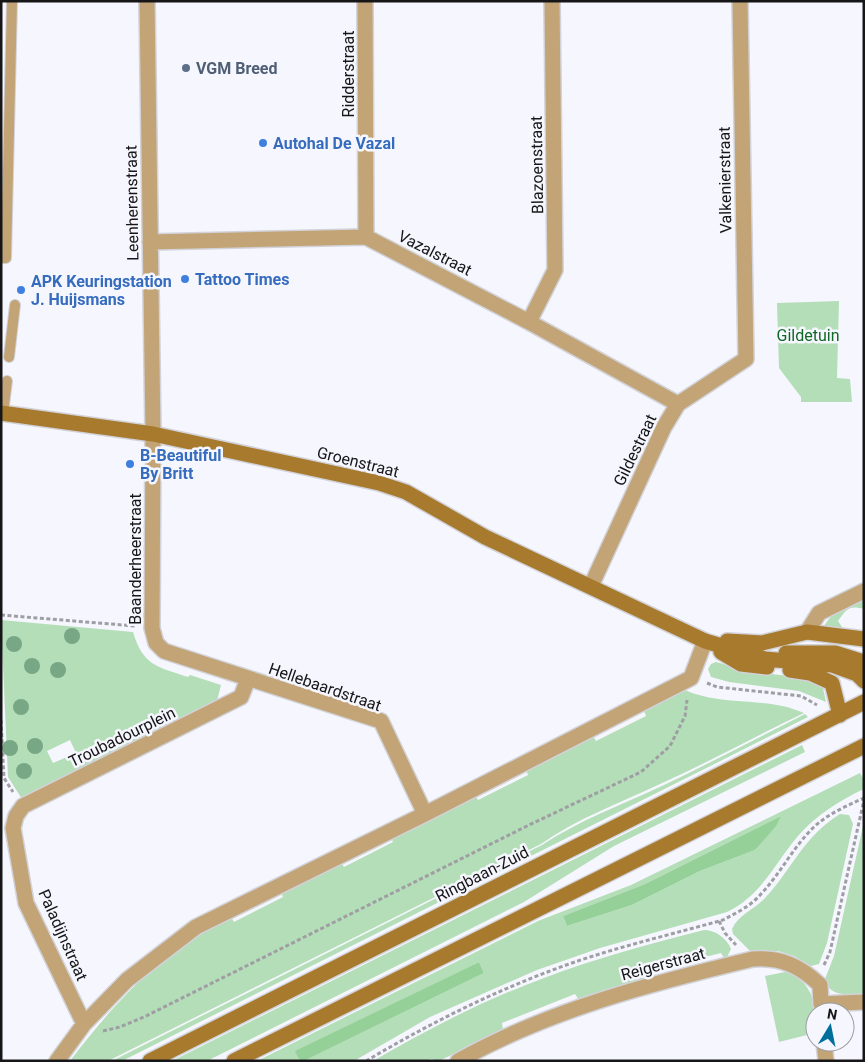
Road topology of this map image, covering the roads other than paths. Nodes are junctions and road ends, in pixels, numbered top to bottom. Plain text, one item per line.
1 (12, 1) edge
2 (147, 1) edge
3 (364, 1) edge
4 (552, 1) edge
5 (740, 1) edge
6 (366, 238) junction
7 (150, 242) junction
8 (1, 258) edge
9 (15, 305) dead end
10 (529, 322) junction
11 (9, 357) dead end
12 (746, 358) joint
13 (7, 381) dead end
14 (678, 404) junction
15 (2, 413) edge
16 (154, 434) junction
17 (591, 586) junction
18 (864, 591) edge
19 (807, 632) junction
20 (864, 639) edge
21 (705, 641) junction
22 (766, 659) junction
23 (864, 662) edge
24 (248, 679) junction
25 (864, 681) edge
26 (864, 702) edge
27 (835, 716) junction
28 (864, 746) edge
29 (425, 814) junction
30 (13, 828) joint
31 (821, 1002) edge
32 (84, 1024) junction
33 (57, 1061) edge
34 (150, 1061) edge
35 (234, 1061) edge
36 (458, 1061) edge

1 - 8 lane
2 - 7 street, Leenherenstraat
3 - 6 street, Ridderstraat
4 - 10 street, Blazoenstraat
5 - 12 street, Valkenierstraat
6 - 7 street, Vazalstraat
6 - 10 street, Vazalstraat
7 - 16 street, Leenherenstraat
9 - 11 lane
10 - 14 street, Vazalstraat
12 - 14 street, Gildestraat
13 - 15 lane
14 - 17 street, Gildestraat
15 - 16 main road, Groenstraat
16 - 17 main road, Groenstraat
16 - 24 street, Baanderheerstraat
17 - 21 main road, Groenstraat
18 - 19 street
19 - 20 main road
19 - 21 main road
21 - 22 main road
21 - 27 main road
21 - 29 street
22 - 23 main road
22 - 25 main road
24 - 29 street, Hellebaardstraat
24 - 30 street, Troubadourplein
26 - 27 main road, Ringbaan-Zuid
27 - 34 main road, Ringbaan-Zuid
28 - 35 main road
29 - 32 street
30 - 32 street, Paladijnstraat
31 - 36 street, Reigerstraat
32 - 33 street

